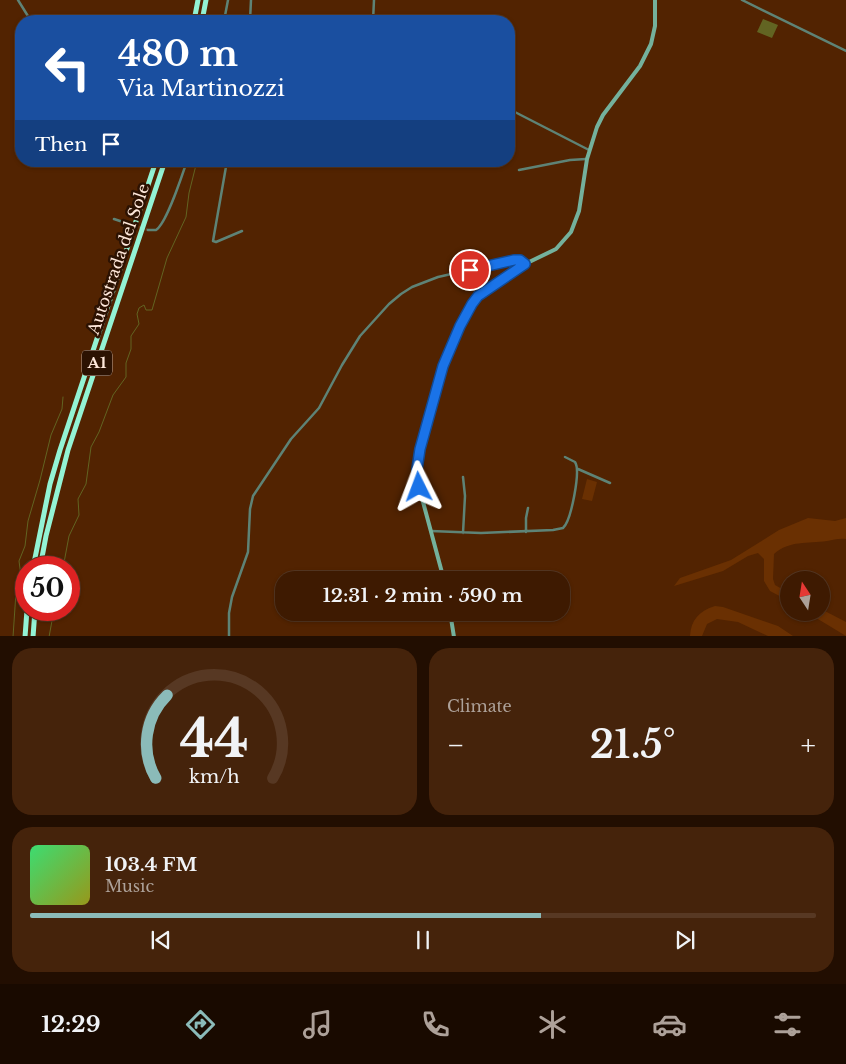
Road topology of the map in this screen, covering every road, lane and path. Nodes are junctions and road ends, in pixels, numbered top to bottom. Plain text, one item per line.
1 (18, 0) edge
2 (198, 0) edge
3 (206, 0) edge
4 (228, 0) edge
5 (251, 0) edge
6 (374, 0) edge
7 (655, 0) edge
8 (742, 0) edge
9 (27, 15) edge
10 (195, 15) edge
11 (203, 15) edge
12 (225, 15) edge
13 (250, 15) edge
14 (373, 15) edge
15 (846, 51) edge
16 (515, 112) edge
17 (589, 150) junction
18 (587, 159) junction
19 (154, 167) edge
20 (162, 167) edge
21 (184, 167) edge
22 (226, 167) edge
23 (519, 170) dead end
24 (114, 219) dead end
25 (129, 224) tunnel mouth
26 (148, 230) dead end
27 (242, 231) dead end
28 (525, 264) junction
29 (565, 457) dead end
30 (578, 469) junction
31 (463, 477) dead end
32 (610, 483) dead end
33 (528, 508) dead end
34 (431, 531) junction
35 (526, 532) junction
36 (463, 533) junction
37 (35, 556) edge
38 (42, 556) edge
39 (442, 571) edge
40 (27, 621) edge
41 (34, 621) edge
42 (452, 621) edge
43 (26, 636) edge
44 (33, 636) edge
45 (229, 636) edge
46 (454, 636) edge

1 - 9 street
2 - 10 highway
3 - 11 highway
4 - 12 street
5 - 13 street
6 - 14 street
7 - 17 main road
8 - 15 street
16 - 17 street
17 - 18 main road
18 - 23 street
18 - 28 main road
19 - 37 highway, Autostrada del Sole / A1
20 - 38 highway, Autostrada del Sole / A1
21 - 26 street
22 - 27 street
24 - 25 street
28 - 34 main road
28 - 45 street
29 - 30 street
30 - 32 street
30 - 35 street
31 - 36 street
33 - 35 street
34 - 36 street
34 - 39 main road
35 - 36 street
40 - 43 highway
41 - 44 highway
42 - 46 main road

